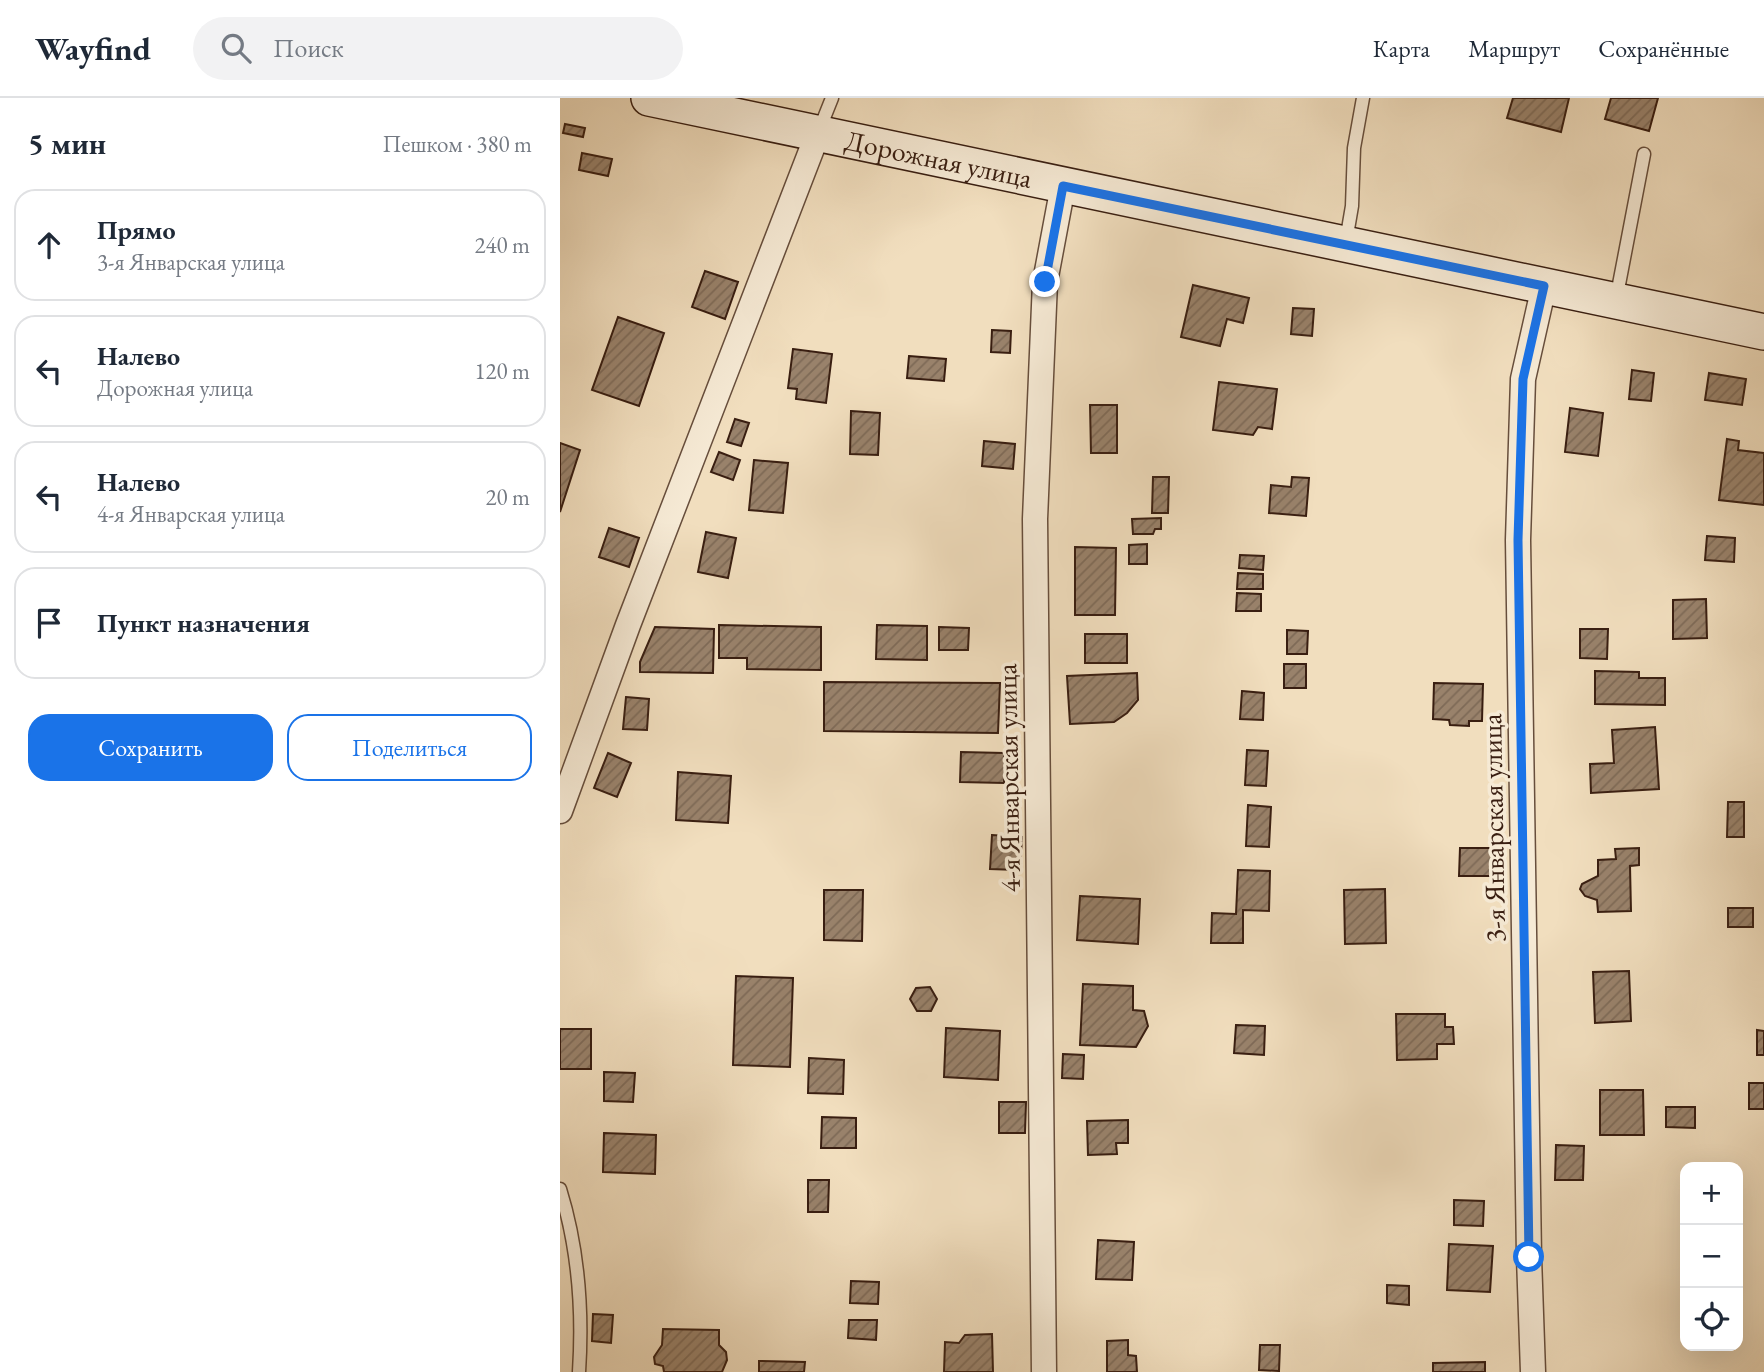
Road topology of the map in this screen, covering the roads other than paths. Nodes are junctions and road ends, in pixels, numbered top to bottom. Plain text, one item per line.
1 (649, 98) edge
2 (832, 98) edge
3 (1363, 98) edge
4 (818, 133) junction
5 (1644, 154) dead end
6 (1063, 186) junction
7 (1346, 244) junction
8 (1544, 286) junction
9 (1616, 300) junction
10 (1764, 332) edge
11 (560, 811) edge
12 (560, 1188) edge
13 (579, 1372) edge
14 (1044, 1372) edge
15 (1533, 1372) edge

1 - 4 street, Дорожная улица
2 - 4 lane
3 - 7 lane
4 - 6 street, Дорожная улица
4 - 11 street
5 - 9 lane
6 - 7 street, Дорожная улица
6 - 14 street, 4-я Январская улица
7 - 8 street, Дорожная улица
8 - 9 street, Дорожная улица
8 - 15 street, 3-я Январская улица
9 - 10 street, Дорожная улица
12 - 13 lane

